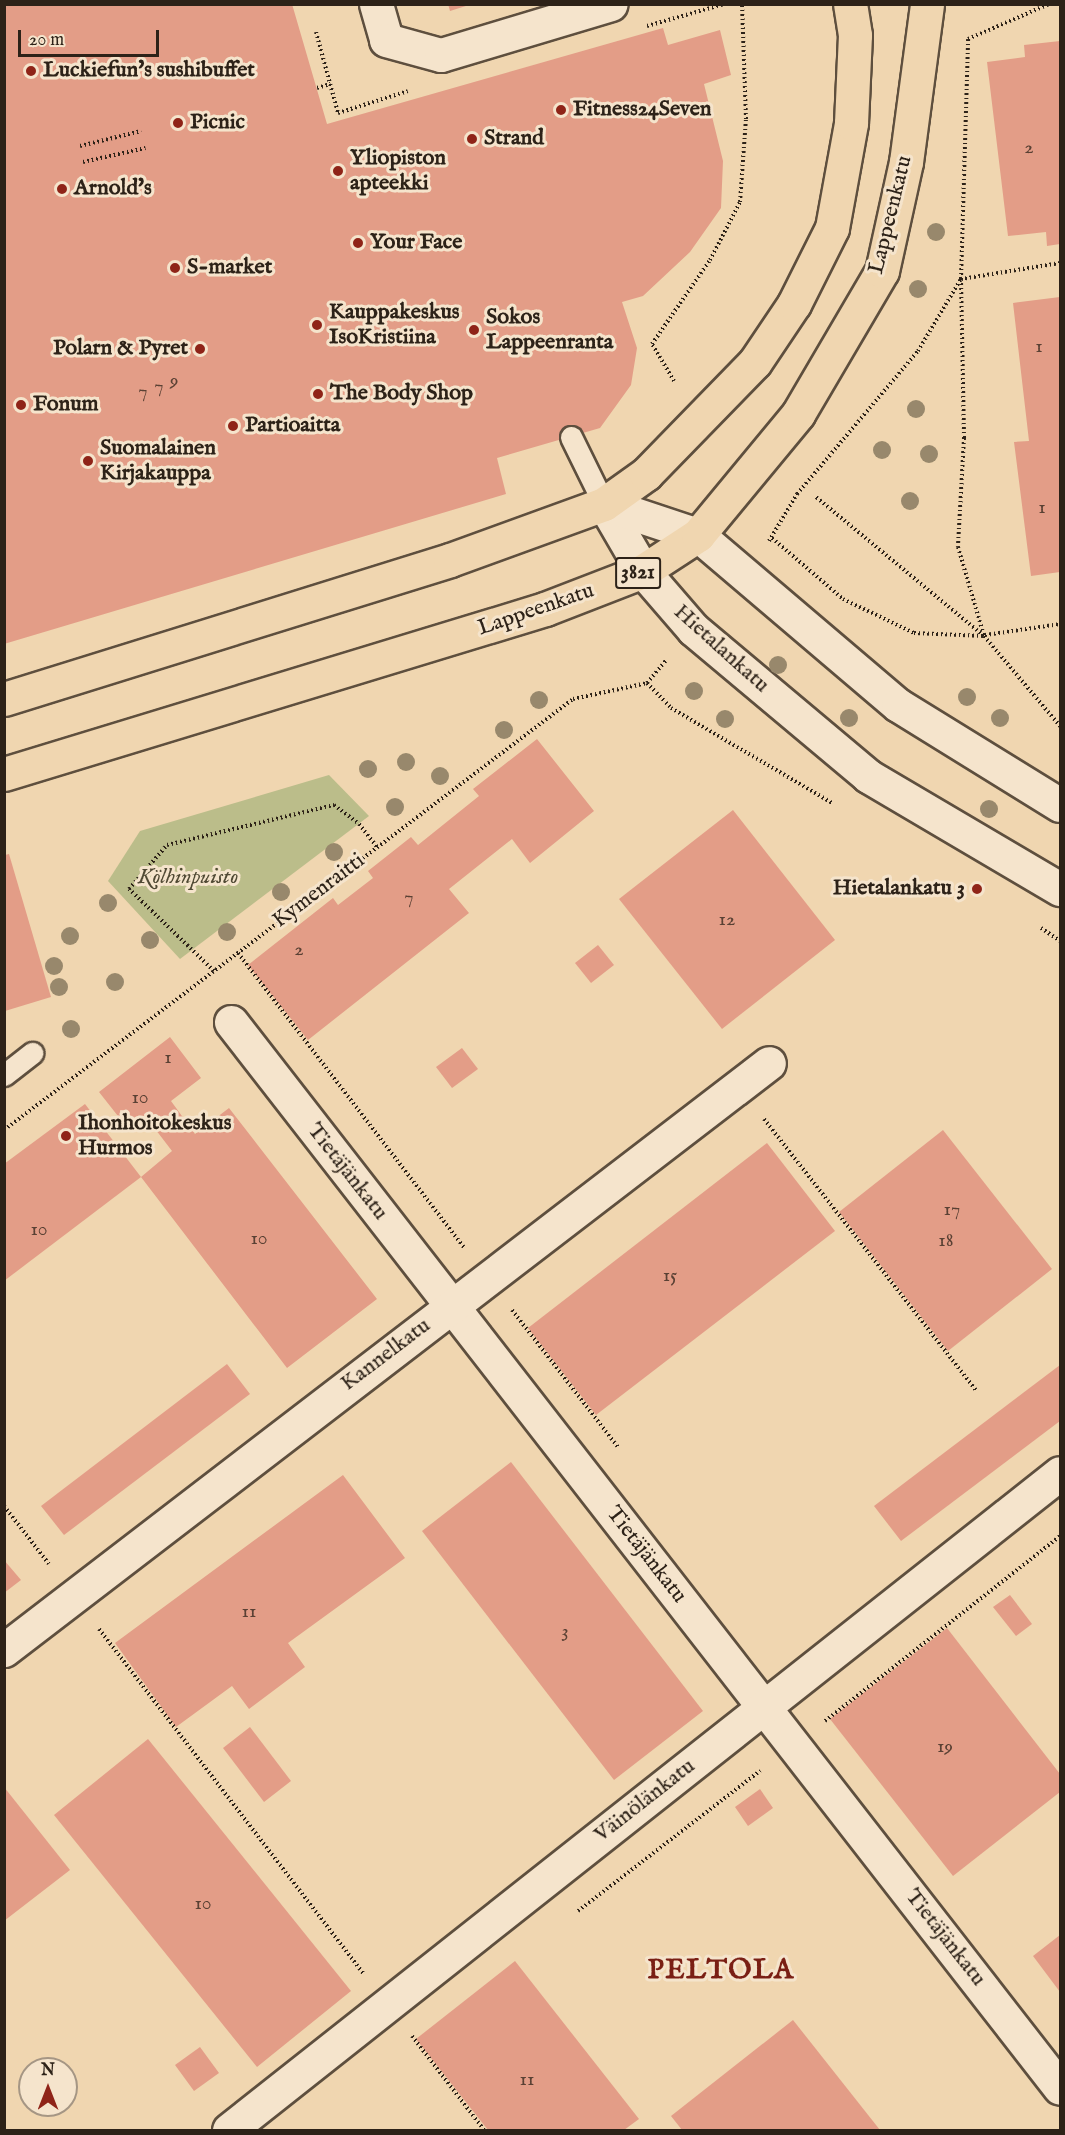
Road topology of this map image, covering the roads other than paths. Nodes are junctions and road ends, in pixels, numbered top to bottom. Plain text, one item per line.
1 (376, 4) edge
2 (611, 4) edge
3 (850, 4) edge
4 (927, 4) edge
5 (571, 437) dead end
6 (604, 504) junction
7 (698, 535) junction
8 (643, 571) junction
9 (4, 699) edge
10 (4, 774) edge
11 (1060, 805) edge
12 (1060, 889) edge
13 (231, 1022) dead end
14 (32, 1053) dead end
15 (769, 1063) dead end
16 (4, 1075) edge
17 (452, 1305) junction
18 (1060, 1473) edge
19 (4, 1650) edge
20 (764, 1707) junction
21 (1060, 2088) edge
22 (229, 2130) edge

1 - 2 street
3 - 6 main road
4 - 7 main road, Lappeenkatu / 3821
5 - 6 lane
6 - 7 street
6 - 8 street, Hietalankatu
6 - 9 main road
7 - 8 main road, Lappeenkatu / 3821
7 - 11 street
8 - 10 main road, Lappeenkatu / 3821
8 - 12 street, Hietalankatu
13 - 17 street, Tietäjänkatu
14 - 16 lane
15 - 17 street, Kannelkatu
17 - 19 street, Kannelkatu
17 - 20 street, Tietäjänkatu
18 - 20 street, Väinölänkatu
20 - 21 street, Tietäjänkatu
20 - 22 street, Väinölänkatu

